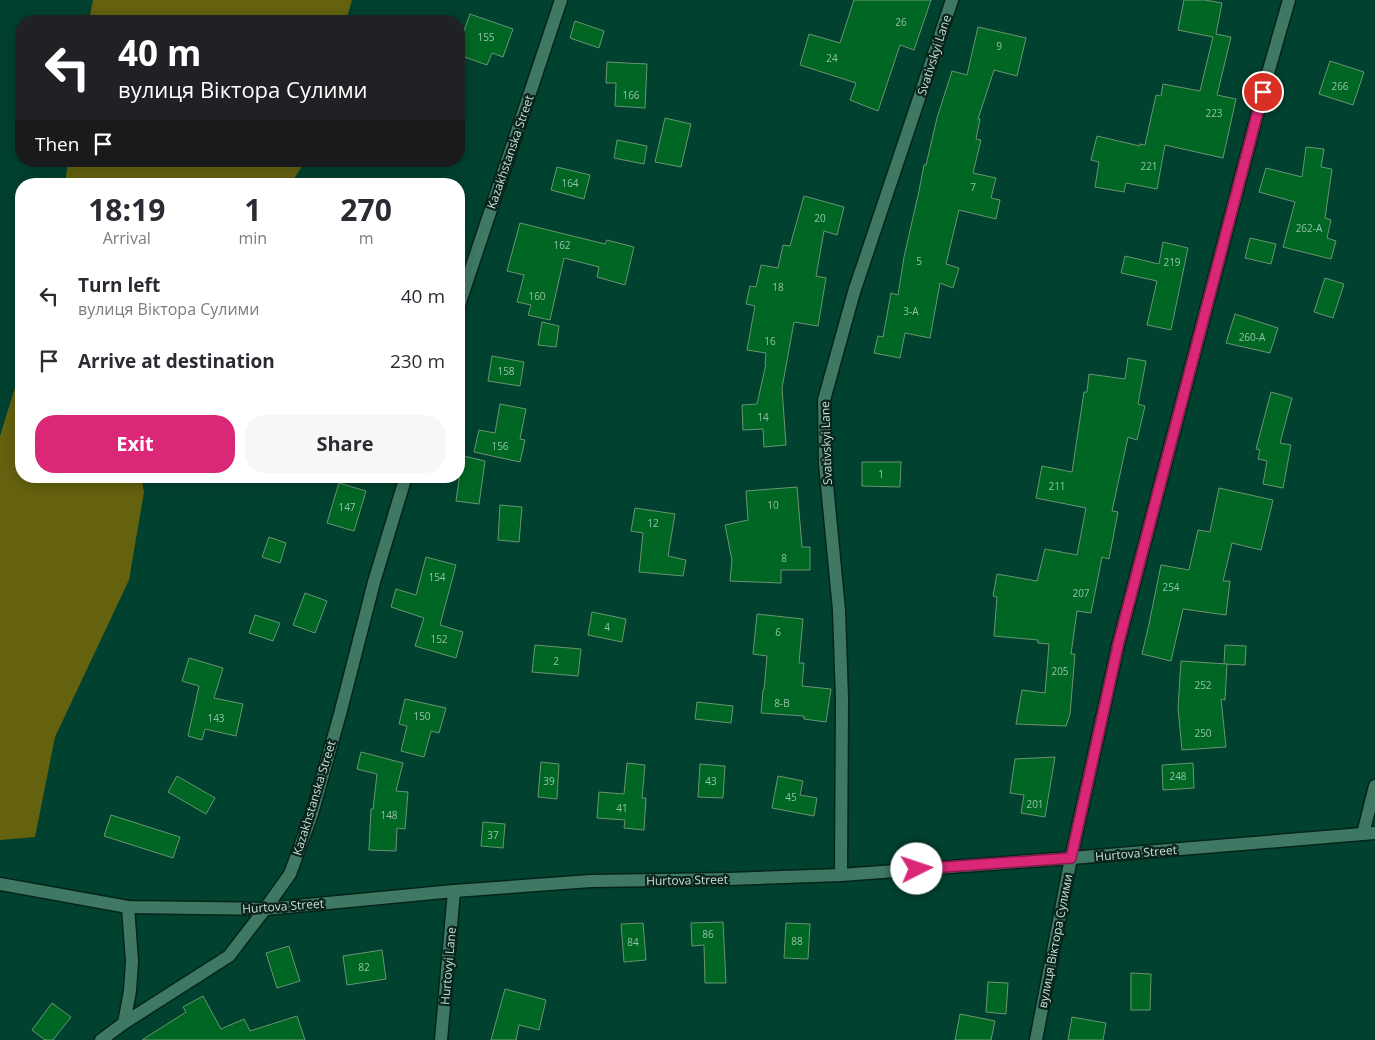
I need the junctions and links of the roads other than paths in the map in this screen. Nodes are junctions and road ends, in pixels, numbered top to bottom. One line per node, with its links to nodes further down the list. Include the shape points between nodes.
1 (561, 0): 4 (street, Kazakhstanska Street)
2 (952, 0): 9 (street, Svativskyi Lane, via 854,292 824,400 825,464 839,620 842,699)
3 (1289, 0): 8 (street, вулиця Віктора Сулими, via 1119,641)
4 (465, 287)
5 (404, 483): 13 (street, Kazakhstanska Street, via 312,814 290,874)
6 (1375, 786): 7 (street)
7 (1369, 833): 8 (street, Hurtova Street)
8 (1071, 858): 9 (street, Hurtova Street); 17 (street, вулиця Віктора Сулими)
9 (841, 875): 11 (street, Hurtova Street, via 592,880)
10 (0, 884): 12 (street, Hurtova Street)
11 (454, 891): 13 (street, Hurtova Street); 16 (street, Hurtovyi Lane)
12 (128, 907): 13 (street, Hurtova Street); 14 (street, via 132,961)
13 (265, 909): 14 (street, Kazakhstanska Street, via 229,956)
14 (124, 1023): 15 (street, Kazakhstanska Street)
15 (101, 1040)
16 (441, 1040)
17 (1036, 1040)

